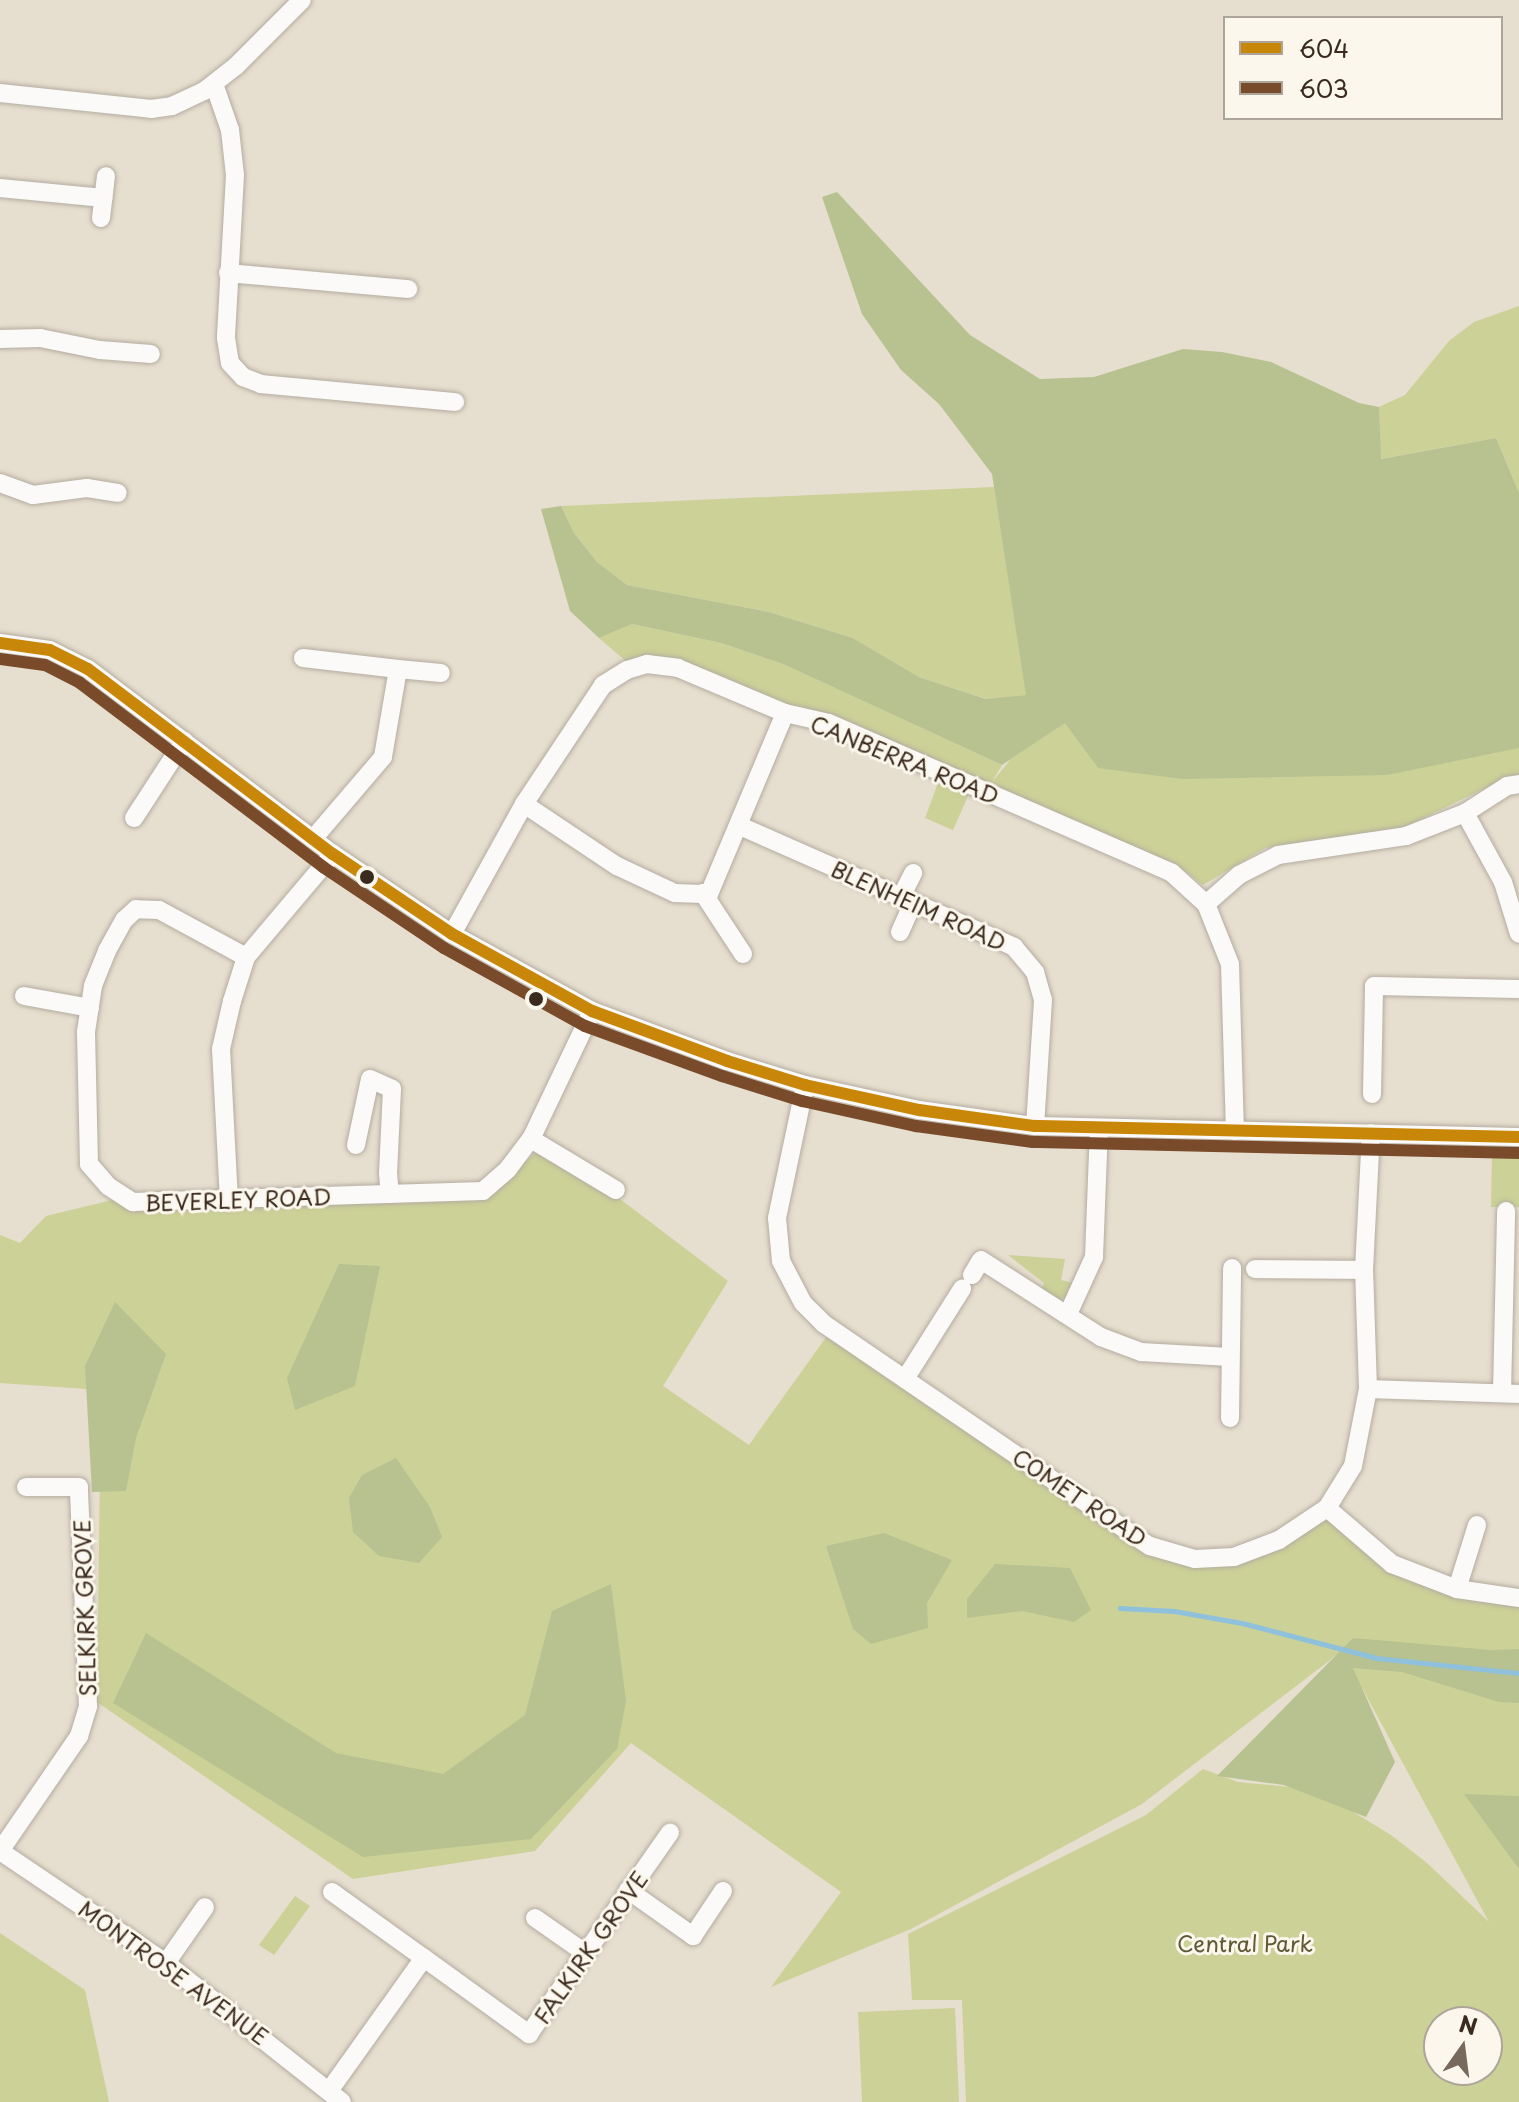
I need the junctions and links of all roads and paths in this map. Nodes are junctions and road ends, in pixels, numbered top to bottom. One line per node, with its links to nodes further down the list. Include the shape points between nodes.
1 (302, 0): 2 (street)
2 (214, 84): 3 (street, via 181,104 151,109); 8 (street, via 230,130 235,175)
3 (0, 93)
4 (106, 176): 6 (street)
5 (0, 188): 6 (street)
6 (104, 198): 7 (street)
7 (101, 218)
8 (228, 273): 9 (street); 12 (street, via 227,353 243,377 261,384)
9 (408, 289)
10 (0, 339): 11 (street, via 40,338)
11 (151, 354)
12 (455, 402)
13 (0, 483): 14 (street, via 33,495 87,488)
14 (118, 493)
15 (0, 643): 20 (street, via 37,647 88,669)
16 (303, 658): 17 (street)
17 (398, 669): 18 (street); 26 (street, via 383,757)
18 (441, 673)
19 (785, 713): 22 (street, CANBERRA ROAD, via 678,668 647,664 627,670 603,685); 25 (street); 31 (street, CANBERRA ROAD, via 829,723)
20 (184, 741): 24 (street); 26 (street)
21 (1519, 784): 23 (street)
22 (524, 804): 29 (street, via 617,866 675,893); 33 (street, CANBERRA ROAD)
23 (1465, 813): 31 (street, via 1406,836 1278,855 1239,875); 34 (street, via 1503,882)
24 (134, 818)
25 (740, 826): 29 (street, via 709,894); 30 (street, BLENHEIM ROAD)
26 (313, 839): 27 (street)
27 (333, 854): 33 (street); 36 (street)
28 (913, 873): 30 (street)
29 (703, 893): 35 (street)
30 (907, 900): 32 (street); 43 (street, BLENHEIM ROAD, via 1014,947 1035,972 1043,1000)
31 (1206, 904): 45 (street, CANBERRA ROAD, via 1230,964)
32 (900, 932)
33 (452, 934): 40 (street)
34 (1519, 934)
35 (743, 954)
36 (246, 957): 39 (street, BEVERLEY ROAD, via 159,910 136,909 107,951); 52 (street, via 221,1049)
37 (1519, 989): 42 (street, via 1374,986)
38 (24, 996): 39 (street)
39 (90, 1008): 52 (street, BEVERLEY ROAD, via 89,1164 108,1186 133,1202)
40 (592, 1011): 41 (street, via 674,1044); 48 (street, BEVERLEY ROAD)
41 (805, 1085): 43 (street, via 919,1110); 59 (street, COMET ROAD, via 777,1218 781,1261 803,1303 824,1324)
42 (1372, 1094)
43 (1035, 1126): 44 (street)
44 (1099, 1129): 45 (street); 57 (street, via 1094,1257)
45 (1235, 1131): 46 (street)
46 (1371, 1133): 47 (street); 56 (street, COMET ROAD)
47 (1519, 1137)
48 (531, 1139): 50 (street); 51 (street, BEVERLEY ROAD, via 483,1191)
49 (356, 1145): 51 (street, via 370,1079 392,1089)
50 (616, 1190)
51 (390, 1194): 52 (street, BEVERLEY ROAD)
52 (229, 1201)
53 (1506, 1211): 61 (street)
54 (1232, 1268): 58 (street)
55 (1255, 1269): 56 (street)
56 (1364, 1270): 60 (street, COMET ROAD)
57 (1068, 1314): 58 (street, via 1101,1337 1141,1352); 59 (street, via 981,1260)
58 (1230, 1357): 62 (street)
59 (905, 1379): 64 (street, COMET ROAD, via 1150,1546 1195,1559 1234,1557 1279,1540)
60 (1368, 1389): 61 (street); 64 (street, COMET ROAD, via 1353,1466)
61 (1511, 1394)
62 (1230, 1418)
63 (26, 1487): 69 (street, SELKIRK GROVE, via 79,1487 88,1706 79,1736)
64 (1327, 1508): 66 (street, via 1392,1564)
65 (1477, 1525): 66 (street)
66 (1457, 1589): 67 (street)
67 (1519, 1598)
68 (670, 1833): 70 (street, FALKIRK GROVE)
69 (0, 1851): 77 (street, MONTROSE AVENUE)
70 (628, 1890): 71 (street, via 693,1936); 75 (street, FALKIRK GROVE)
71 (723, 1891)
72 (332, 1892): 76 (street, FALKIRK GROVE)
73 (205, 1907): 77 (street)
74 (535, 1918): 75 (street)
75 (585, 1953): 76 (street, FALKIRK GROVE, via 529,2034)
76 (424, 1958): 78 (street)
77 (166, 1963): 78 (street, MONTROSE AVENUE)
78 (336, 2096)

